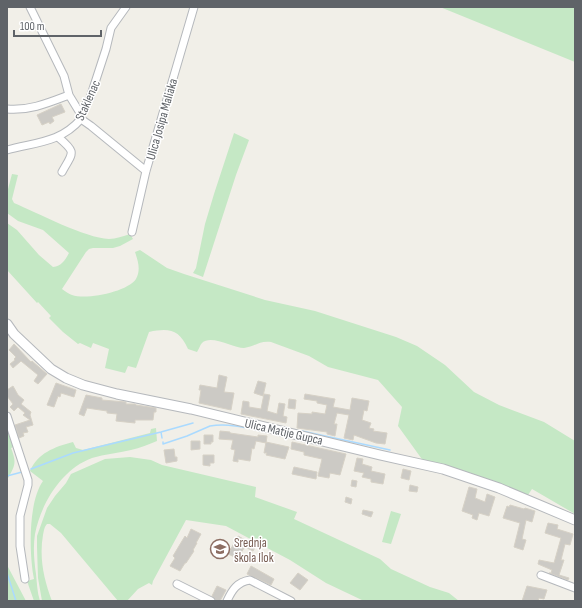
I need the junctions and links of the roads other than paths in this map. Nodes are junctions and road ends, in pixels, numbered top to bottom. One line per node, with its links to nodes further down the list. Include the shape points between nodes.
1 (30, 7): 4 (street, via 64,76)
2 (126, 7): 6 (street, Staklenac, via 111,28 90,98)
3 (194, 7): 9 (street, Ulica Josipa Maliaka)
4 (69, 95): 5 (street, via 32,108); 6 (street)
5 (7, 109)
6 (80, 116): 7 (street, Staklenac, via 75,125); 9 (street)
7 (58, 138): 8 (street, Staklenac); 10 (street, via 72,149)
8 (7, 150)
9 (146, 171): 11 (street, Ulica Josipa Maliaka)
10 (62, 172)
11 (132, 232)
12 (7, 324): 14 (street, Ulica Matije Gupca, via 51,369 83,385 191,408 443,469 499,488)
13 (7, 416): 16 (street, via 28,480 20,516 20,546)
14 (575, 520)
15 (541, 575): 18 (street)
16 (25, 579)
17 (177, 584): 19 (street)
18 (575, 588)
19 (211, 601)
20 (227, 601): 21 (street, via 235,587 242,581 250,580)
21 (291, 601)

